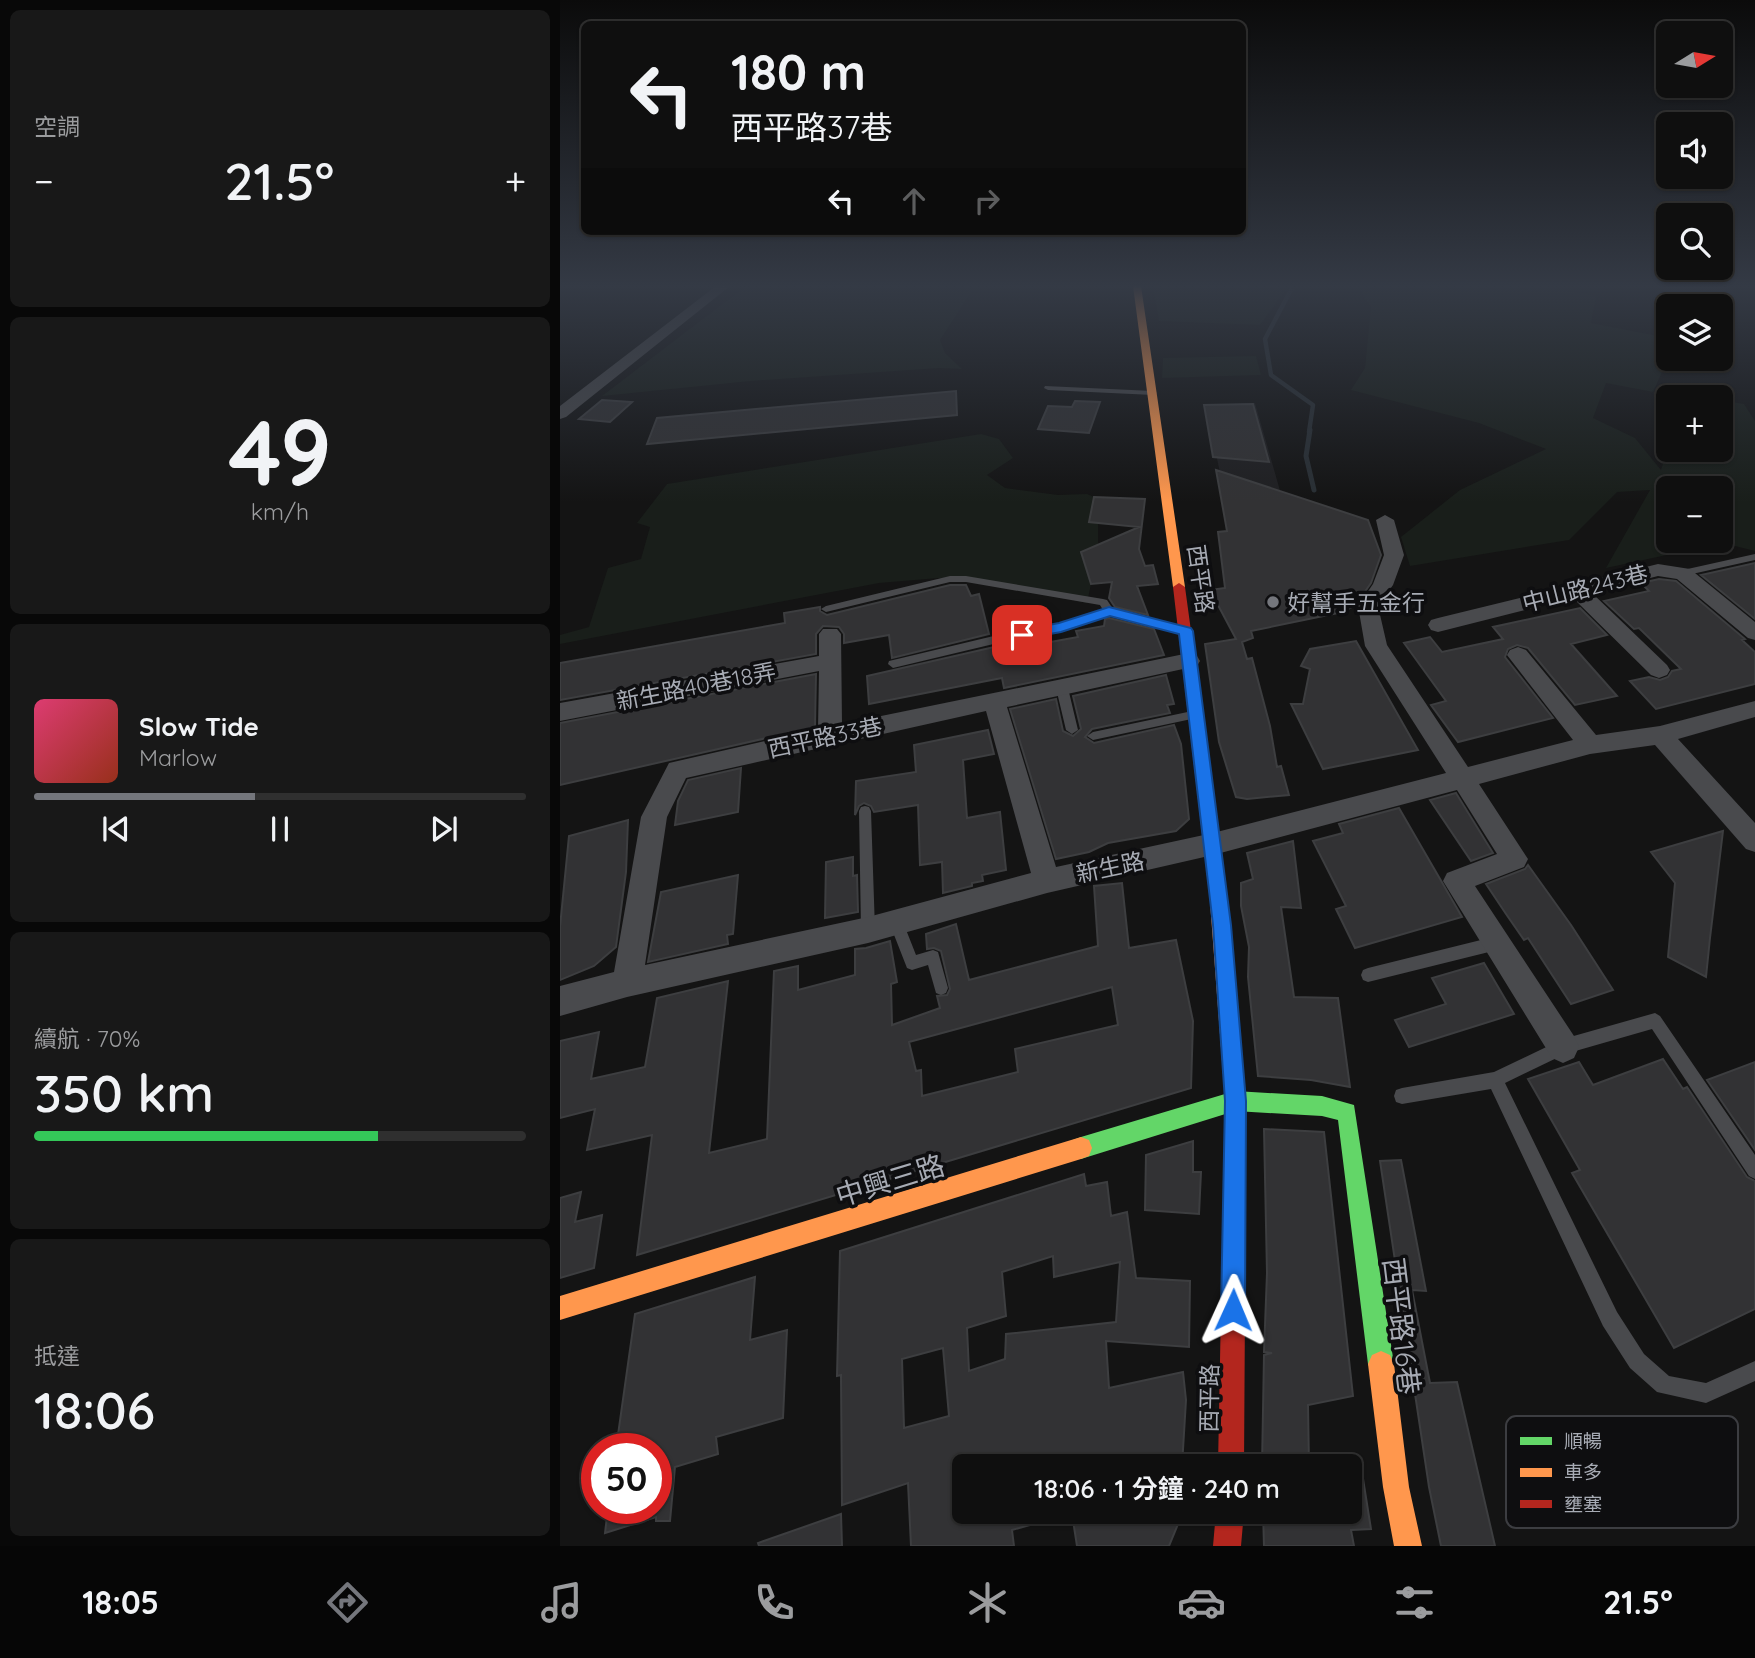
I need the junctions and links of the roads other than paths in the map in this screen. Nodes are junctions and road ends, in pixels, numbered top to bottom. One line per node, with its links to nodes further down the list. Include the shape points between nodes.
1 (632, 358): 5 (street)
2 (1148, 358): 4 (main road, 西平路)
3 (1048, 388): 4 (lane)
4 (1153, 393): 13 (main road, 西平路)
5 (560, 414)
6 (1385, 520): 31 (street, via 1394,555 1383,585 1368,606 1377,646)
7 (1755, 557): 8 (lane)
8 (1683, 573): 9 (street, 中山路243巷, via 1658,570); 14 (street)
9 (1577, 590): 12 (street, 中山路243巷); 20 (street)
10 (826, 609): 11 (lane, via 950,579 967,579 1103,602)
11 (1109, 611): 13 (lane); 19 (lane, via 1061,628)
12 (1438, 625)
13 (1186, 631): 18 (main road, 西平路)
14 (1755, 633)
15 (830, 634): 17 (street)
16 (1518, 655): 30 (street)
17 (831, 661): 24 (street, 新生路40巷18弄); 27 (street)
18 (1189, 661): 21 (street, 西平路33巷); 25 (main road, 西平路)
19 (893, 664)
20 (1659, 670)
21 (1062, 688): 22 (street, 西平路33巷); 26 (lane)
22 (994, 701): 27 (street, 西平路33巷); 35 (street)
23 (1755, 709): 28 (street)
24 (560, 712)
25 (1197, 714): 29 (lane); 34 (main road, 西平路)
26 (1072, 730)
27 (830, 735): 40 (street, 西平路33巷, via 678,770 654,817)
28 (1660, 735): 30 (street, 新生路); 33 (street)
29 (1093, 736)
30 (1590, 745): 31 (street, 新生路)
31 (1463, 778): 34 (street, 新生路); 38 (street, via 1515,859 1457,881)
32 (865, 811): 37 (lane)
33 (1755, 841)
34 (1213, 844): 35 (street, 新生路); 46 (main road, 西平路)
35 (1047, 881): 36 (street, 新生路)
36 (897, 922): 37 (street, 新生路); 41 (lane, via 912,963 933,957)
37 (868, 930): 40 (street, 新生路)
38 (1498, 943): 39 (lane); 43 (street)
39 (1368, 975)
40 (626, 983): 42 (street, 新生路)
41 (942, 988)
42 (560, 1001)
43 (1563, 1047): 44 (lane); 47 (lane, via 1655,1021)
44 (1495, 1080): 45 (lane); 49 (lane, via 1610,1319 1637,1361 1664,1385 1706,1393)
45 (1402, 1096)
46 (1236, 1101): 48 (main road, 中興三路); 50 (main road, 西平路); 53 (main road, 西平路16巷, via 1322,1106 1347,1112 1396,1487)
47 (1755, 1170)
48 (560, 1308)
49 (1755, 1371)
50 (1231, 1454)
51 (1229, 1524): 52 (main road)
52 (1227, 1546)
53 (1408, 1546)

